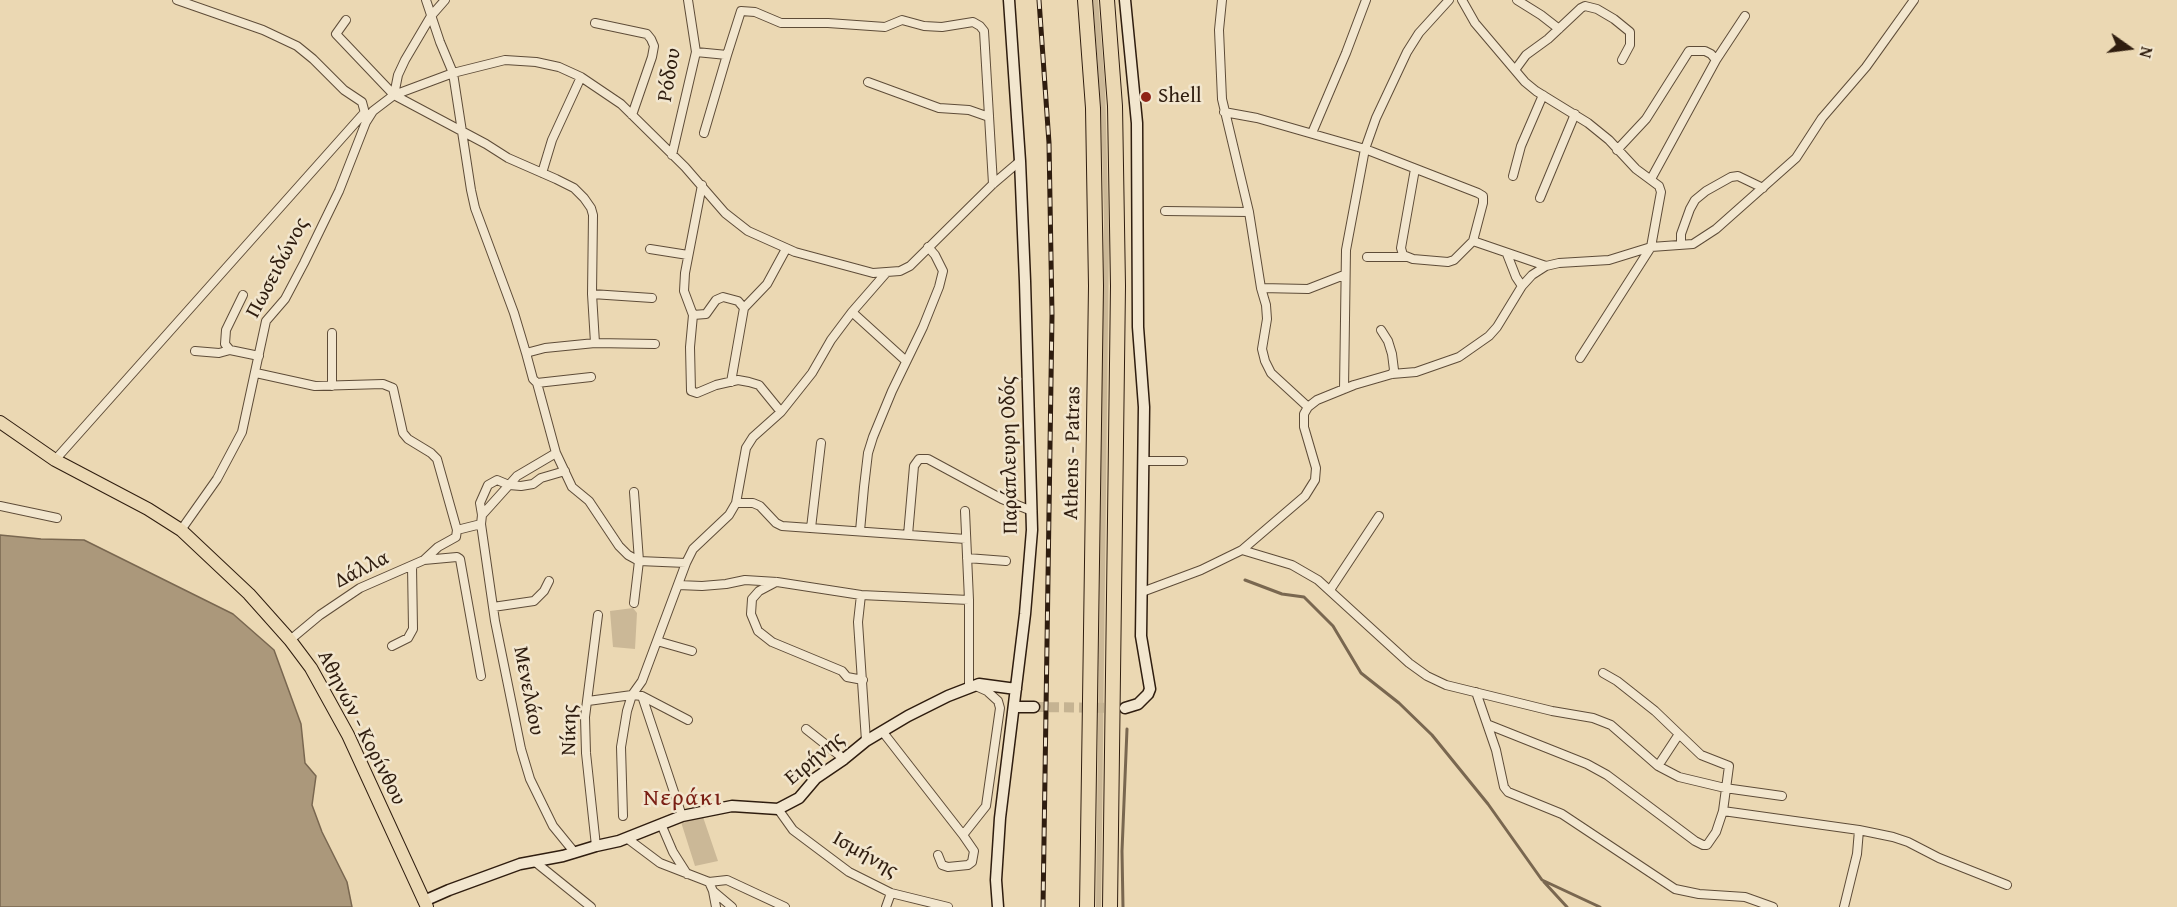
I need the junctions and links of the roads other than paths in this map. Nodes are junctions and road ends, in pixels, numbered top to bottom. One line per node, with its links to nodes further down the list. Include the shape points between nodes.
1 (177, 0): 30 (street, via 297,46 362,102)
2 (426, 0): 15 (street)
3 (445, 0): 15 (street)
4 (688, 0): 20 (street, Ρόδου)
5 (1009, 0): 42 (street, Παράπλευρη Οδός)
6 (1085, 0): 183 (highway, Athens - Patras, via 1093,108 1096,286)
7 (1107, 0): 184 (highway, Athens - Patras, via 1115,114 1118,286)
8 (1125, 0): 97 (street, via 1137,123 1138,327)
9 (1222, 0): 31 (street, via 1218,30)
10 (1366, 0): 37 (street)
11 (1449, 0): 39 (street, via 1407,52)
12 (1462, 0): 24 (street, via 1475,23)
13 (1517, 0): 19 (street)
14 (1914, 0): 49 (street, via 1866,67 1822,118 1796,158)
15 (431, 16): 25 (street); 28 (street, via 398,75)
16 (1744, 16): 23 (street)
17 (346, 20): 28 (street, via 336,34)
18 (595, 23): 32 (street, via 647,34 654,46)
19 (1559, 29): 22 (street, via 1581,8 1597,9 1630,32 1630,45); 24 (street, via 1526,55)
20 (696, 52): 21 (street); 41 (street, Ρόδου)
21 (727, 55): 34 (street, via 741,11 745,10 781,23 885,27 902,20 942,27 973,22 984,31); 38 (street)
22 (1622, 60)
23 (1716, 60): 40 (street, via 1705,51 1689,51 1652,110); 46 (street)
24 (1515, 70): 29 (street)
25 (453, 73): 26 (street, via 514,59 547,63); 28 (street); 36 (street)
26 (581, 76): 32 (street); 44 (street, via 552,140)
27 (868, 82): 34 (street, via 939,108 969,110)
28 (394, 94): 35 (street, Πωσειδώνος); 36 (street)
29 (1543, 95): 33 (street); 45 (street)
30 (365, 112): 35 (street); 96 (street)
31 (1224, 112): 37 (street); 52 (street)
32 (632, 114): 41 (street)
33 (1575, 114): 40 (street); 50 (street)
34 (989, 117): 47 (street)
35 (366, 122): 81 (street, Πωσειδώνος, via 339,191 304,262 285,298 266,321)
36 (463, 132): 44 (street); 80 (street, via 476,208)
37 (1312, 133): 39 (street)
38 (705, 134)
39 (1365, 149): 43 (street); 65 (street)
40 (1617, 150): 46 (street)
41 (672, 155): 48 (street)
42 (1020, 161): 47 (street); 105 (street, Παράπλευρη Οδός)
43 (1415, 169): 53 (street, via 1483,196); 62 (street, via 1401,248)
44 (542, 173): 68 (street, via 574,188 591,208)
45 (1513, 176)
46 (1651, 179): 56 (street, via 1660,192)
47 (993, 183): 55 (street)
48 (702, 185): 58 (street, via 736,222); 60 (street)
49 (1763, 188): 54 (street, via 1705,238); 54 (street, via 1738,176 1706,191 1690,209)
50 (1540, 198)
51 (1165, 211): 52 (street)
52 (1249, 212): 67 (street)
53 (1473, 241): 59 (street); 62 (street, via 1448,262)
54 (1681, 245): 56 (street)
55 (928, 247): 64 (street, via 910,266); 83 (street, via 939,262 942,278)
56 (1651, 247): 63 (street, via 1608,260); 82 (street)
57 (650, 249): 60 (street)
58 (786, 249): 64 (street, via 862,271); 71 (street, via 771,278)
59 (1508, 254): 63 (street); 66 (street)
60 (688, 255): 73 (street, via 684,291)
61 (1367, 257): 62 (street)
62 (1406, 257)
63 (1546, 266): 66 (street)
64 (886, 273): 72 (street)
65 (1344, 275): 67 (street, via 1308,289); 90 (street)
66 (1522, 286): 85 (street, via 1497,327 1473,348 1429,368)
67 (1261, 288): 91 (street, via 1267,310 1265,361 1271,373)
68 (592, 294): 70 (street); 76 (street)
69 (243, 295): 78 (street, via 226,330 225,344)
70 (652, 297)
71 (744, 308): 73 (street, via 723,297 706,314); 87 (street)
72 (852, 312): 83 (street); 92 (street)
73 (693, 315): 87 (street, via 691,391 696,393)
74 (1381, 330): 85 (street, via 1392,354)
75 (332, 333): 89 (street)
76 (595, 343): 77 (street); 80 (street)
77 (655, 344)
78 (230, 350): 79 (street); 81 (street)
79 (195, 351)
80 (526, 352): 88 (street)
81 (259, 356): 84 (street, Πωσειδώνος)
82 (1580, 358)
83 (906, 361): 112 (street, via 868,453)
84 (256, 373): 89 (street, via 315,387); 110 (street, Πωσειδώνος, via 237,445)
85 (1392, 374): 90 (street)
86 (591, 377): 88 (street)
87 (730, 382): 92 (street, via 759,385)
88 (537, 384): 95 (street)
89 (332, 386): 111 (street, via 383,384 393,388 403,433 437,459)
90 (1344, 389): 91 (street)
91 (1308, 407): 115 (street, via 1304,427 1316,461 1315,480 1305,496)
92 (781, 412): 102 (street, via 746,448)
93 (0, 422): 96 (main road, Αθηνών - Κορίνθου)
94 (821, 443): 109 (street)
95 (556, 453): 99 (street); 100 (street)
96 (55, 460): 110 (main road, Αθηνών - Κορίνθου, via 148,508)
97 (1144, 461): 98 (street); 126 (street)
98 (1183, 461)
99 (565, 471): 100 (street, via 533,484); 118 (street, via 572,487 590,501 613,538)
100 (508, 485): 108 (street); 108 (street, Μενελάου, via 497,480 488,485 480,503)
101 (634, 492): 118 (street)
102 (736, 503): 109 (street, via 760,506 782,526); 120 (street, via 693,549)
103 (0, 506): 107 (street)
104 (965, 511): 114 (street)
105 (1032, 511): 113 (street, via 928,459 919,459); 140 (street, Παράπλευρη Οδός, via 1031,563)
106 (1379, 516): 125 (street)
107 (57, 518)
108 (481, 520): 111 (street); 130 (street, Μενελάου)
109 (811, 528): 112 (street)
110 (181, 530): 132 (main road, Αθηνών - Κορίνθου, via 249,594)
111 (457, 530): 117 (street, via 456,537)
112 (860, 531): 113 (street)
113 (908, 534): 114 (street)
114 (966, 539): 116 (street)
115 (1242, 550): 125 (street, via 1292,565); 126 (street)
116 (967, 558): 119 (street); 128 (street)
117 (424, 560): 121 (street, Δάλλα); 137 (street, Δάλλα, via 460,559)
118 (639, 561): 120 (street); 129 (street)
119 (1006, 561)
120 (686, 563): 124 (street)
121 (412, 566): 132 (street, Δάλλα, via 360,588); 134 (street, via 413,629 408,638)
122 (549, 581): 130 (street, via 534,601)
123 (777, 582): 124 (street); 127 (street); 138 (street, via 752,599 751,614 758,631 771,642)
124 (678, 585): 133 (street)
125 (1330, 590): 141 (street, via 1418,670 1446,685)
126 (1142, 592): 147 (street, via 1141,636 1150,689 1138,704)
127 (861, 595): 128 (street); 138 (street, via 858,622)
128 (969, 600): 139 (street)
129 (634, 603)
130 (493, 607): 167 (street, Μενελάου, via 516,731 530,779 553,826)
131 (598, 615): 144 (street, Νίκης)
132 (290, 640): 175 (main road, Αθηνών - Κορίνθου, via 311,668 348,735)
133 (657, 641): 135 (street); 142 (street, via 642,681)
134 (392, 646)
135 (692, 651)
136 (1603, 673): 152 (street, via 1655,711)
137 (481, 676)
138 (863, 680): 153 (street)
139 (971, 686): 140 (street); 151 (street, Ειρήνης); 164 (street, via 987,691 998,700 1000,708 986,806)
140 (1016, 689): 145 (street, Παράπλευρη Οδός)
141 (1476, 692): 149 (street); 155 (street, via 1607,722)
142 (632, 695): 143 (street); 144 (street); 160 (street, via 621,747)
143 (642, 696): 148 (street); 161 (street)
144 (588, 701): 166 (street, Νίκης, via 586,753)
145 (1014, 706): 146 (street); 182 (street, Παράπλευρη Οδός, via 1000,818)
146 (1034, 707)
147 (1125, 708)
148 (688, 720)
149 (1489, 725): 159 (street, via 1607,775 1703,845 1710,843); 185 (street, via 1508,792 1562,814 1675,889 1745,897)
150 (806, 729): 154 (street)
151 (882, 731): 153 (street, Ειρήνης); 164 (street)
152 (1678, 734): 155 (street); 156 (street, via 1701,755 1729,766)
153 (866, 741): 154 (street, Ειρήνης)
154 (844, 759): 158 (street, Ειρήνης, via 816,778 799,798)
155 (1658, 766): 156 (street, via 1687,780)
156 (1725, 788): 157 (street); 159 (street)
157 (1782, 796)
158 (778, 809): 161 (street, Ειρήνης, via 732,806); 174 (street, Ισμήνης, via 793,830 825,855)
159 (1723, 812): 163 (street)
160 (623, 816)
161 (682, 816): 162 (street, Ειρήνης)
162 (661, 824): 165 (street, Ειρήνης); 170 (street)
163 (1858, 831): 172 (street, via 1908,842); 186 (street, via 1857,854)
164 (963, 835): 168 (street, via 974,851 972,862 948,867 942,865)
165 (628, 838): 166 (street, Ειρήνης); 170 (street, via 660,863)
166 (596, 846): 167 (street, Ειρήνης)
167 (574, 853): 169 (street, Ειρήνης)
168 (938, 855)
169 (534, 861): 175 (street, Ειρήνης, via 472,881); 176 (street)
170 (688, 875): 171 (street)
171 (709, 882): 173 (street); 179 (street, via 727,880)
172 (2007, 885)
173 (714, 891): 177 (street); 178 (street)
174 (891, 893): 180 (street); 181 (street, Ισμήνης)
175 (425, 904)
176 (591, 907)
177 (716, 907)
178 (732, 907)
179 (785, 907)
180 (886, 907)
181 (948, 907)
182 (998, 907)
183 (1087, 907)
184 (1110, 907)
185 (1773, 907)
186 (1844, 907)

